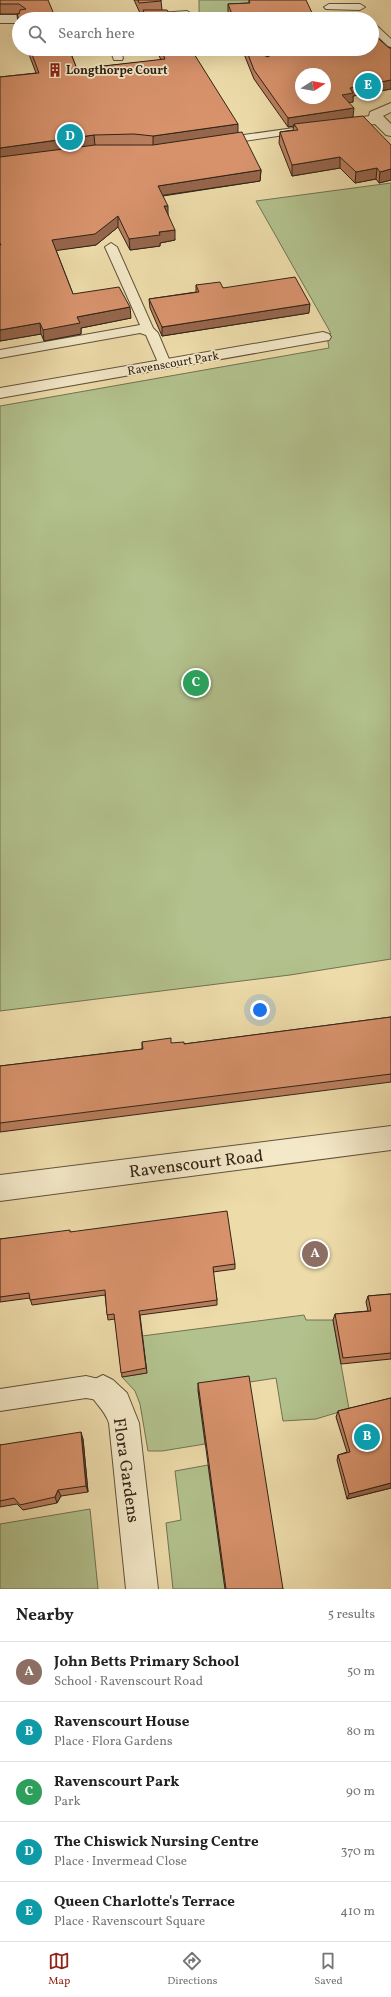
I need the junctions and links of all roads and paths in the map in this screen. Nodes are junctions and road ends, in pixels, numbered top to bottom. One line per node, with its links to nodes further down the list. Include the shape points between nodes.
1 (188, 0): 4 (street)
2 (360, 4): 3 (lane)
3 (328, 7)
4 (188, 12)
5 (0, 19): 6 (street)
6 (12, 19)
7 (379, 33): 8 (lane)
8 (391, 44)
9 (391, 107): 10 (street, via 375,115)
10 (378, 119): 11 (street); 13 (street)
11 (329, 126)
12 (314, 129): 14 (lane)
13 (391, 132)
14 (214, 142)
15 (111, 248): 16 (lane)
16 (148, 330): 18 (lane, via 140,329); 19 (lane, via 152,333)
17 (323, 338): 19 (street, Ravenscourt Park)
18 (0, 354)
19 (165, 364): 20 (street, Ravenscourt Park)
20 (0, 393)
21 (391, 1138): 22 (street, Ravenscourt Road)
22 (0, 1188)
23 (104, 1390): 24 (lane, Flora Gardens, via 86,1387); 25 (street, Flora Gardens, via 116,1403 124,1423)
24 (0, 1400)
25 (142, 1589)

